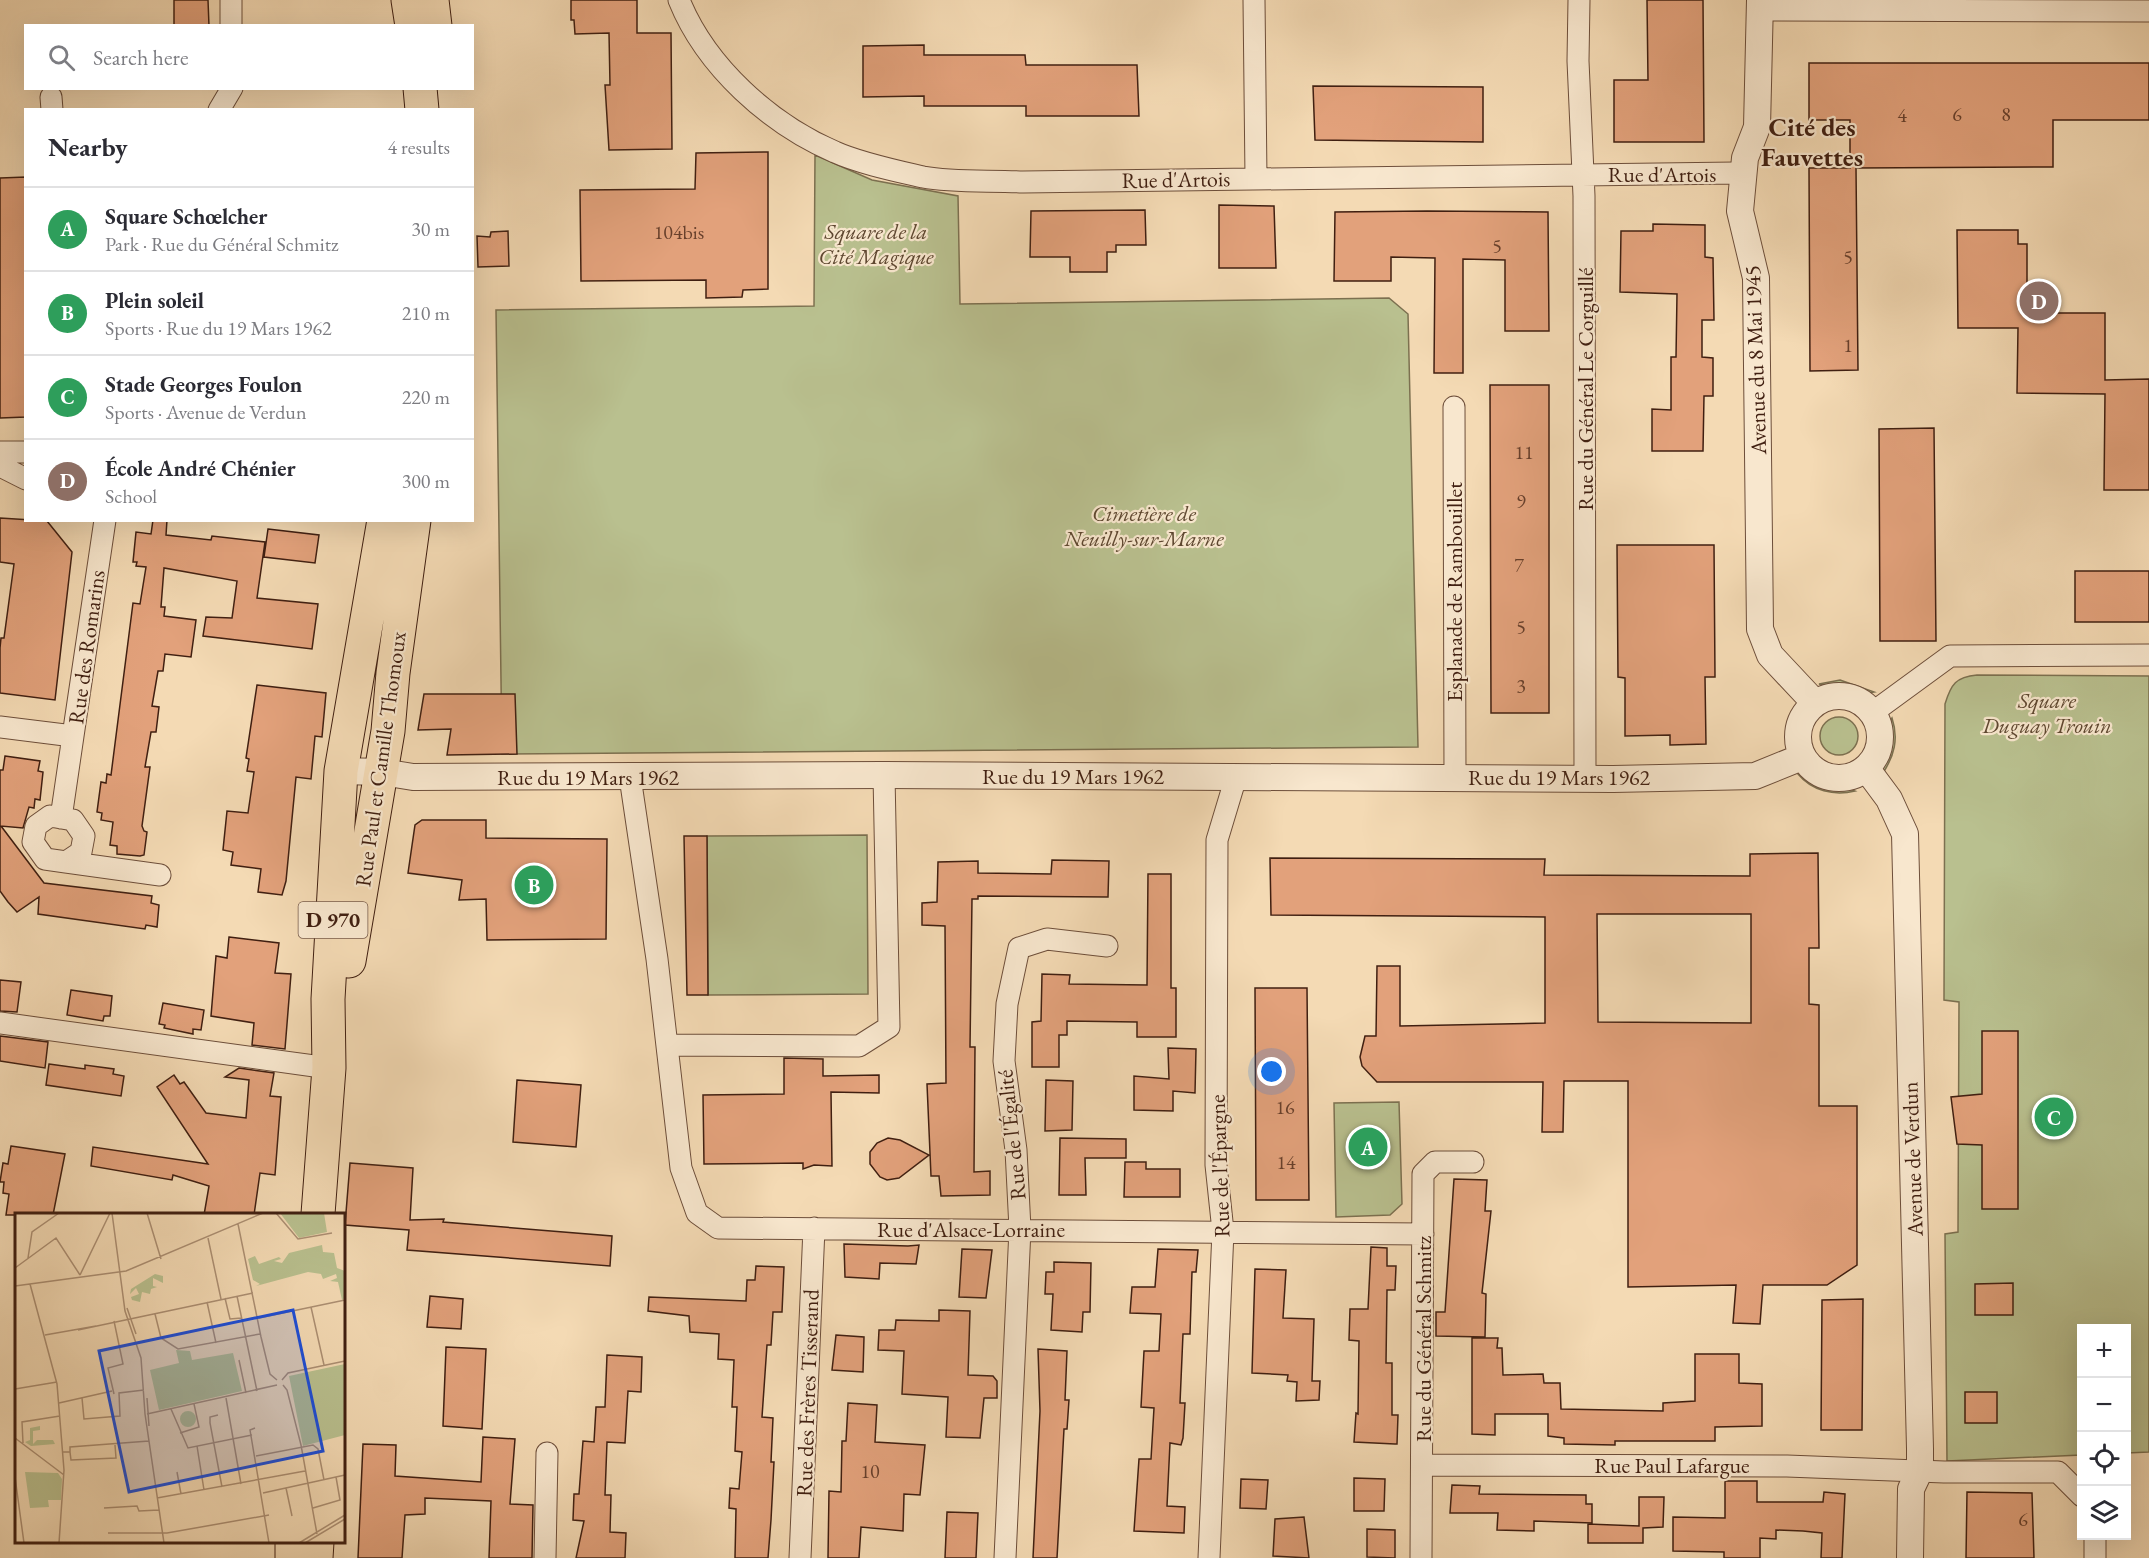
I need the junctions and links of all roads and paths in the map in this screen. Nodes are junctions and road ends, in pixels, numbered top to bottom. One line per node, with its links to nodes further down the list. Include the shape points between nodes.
1 (231, 0): 9 (street)
2 (408, 0): 10 (main road)
3 (432, 0): 11 (main road)
4 (679, 0): 20 (street, Rue d'Artois, via 710,54 750,97 789,127 836,153 925,177 1023,182)
5 (1254, 0): 20 (street)
6 (1579, 0): 18 (street, Rue du Général Le Corguillé)
7 (1760, 5): 8 (street); 19 (street, Avenue du 8 Mai 1945, via 1756,127)
8 (2149, 11)
9 (231, 24)
10 (412, 24)
11 (435, 24)
12 (231, 90): 15 (street)
13 (420, 90): 16 (main road)
14 (441, 90): 17 (main road)
15 (220, 108)
16 (422, 108)
17 (443, 108)
18 (1583, 174): 19 (street, Rue d'Artois); 20 (street, Rue d'Artois); 42 (street, Rue du Général Le Corguillé)
19 (1743, 176): 30 (street, Avenue du 8 Mai 1945, via 1740,211 1756,278 1760,629 1770,655)
20 (1256, 178)
21 (1454, 407): 41 (street, Esplanade de Rambouillet)
22 (0, 452): 23 (street)
23 (24, 452)
24 (0, 466): 25 (street)
25 (24, 478)
26 (105, 522): 33 (street, Rue des Romarins)
27 (384, 522): 36 (main road, Rue Paul et Camille Thomoux / D 970)
28 (414, 522): 37 (main road, Rue Paul et Camille Thomoux / D 970)
29 (2149, 655): 31 (street, via 1950,656)
30 (1815, 703): 31 (street, via 1827,698 1852,698); 34 (street, via 1806,711 1797,733)
31 (1872, 713): 35 (street, via 1880,736 1874,759)
32 (0, 727): 33 (street, Rue des Romarins)
33 (74, 736): 43 (street)
34 (1802, 757): 35 (street, via 1831,778 1844,778); 42 (street, Rue du 19 Mars 1962, via 1755,776)
35 (1866, 768): 58 (street, Avenue de Verdun, via 1889,799 1905,834)
36 (341, 771): 37 (street, Rue du 19 Mars 1962); 49 (main road, Rue Paul et Camille Thomoux / D 970, via 328,999)
37 (382, 772): 39 (street, Rue du 19 Mars 1962, via 413,777); 49 (main road, Rue Paul et Camille Thomoux / D 970)
38 (884, 775): 39 (street, Rue du 19 Mars 1962); 40 (street, Rue du 19 Mars 1962); 48 (street, via 889,1027 859,1046)
39 (630, 777): 48 (street, Rue d'Alsace-Lorraine)
40 (1236, 777): 41 (street, Rue du 19 Mars 1962); 54 (street, Rue de l'Épargne, via 1217,840 1216,1165)
41 (1455, 777): 42 (street, Rue du 19 Mars 1962)
42 (1585, 779)
43 (61, 818): 44 (street, via 73,820 84,836 81,852); 44 (street, via 50,816 36,826 33,842 45,859)
44 (66, 862): 45 (street)
45 (160, 875)
46 (1107, 946): 53 (street, Rue de l'Égalité, via 1047,939 1019,948 1007,1004 1004,1060 1016,1150)
47 (0, 1023): 49 (street)
48 (668, 1045): 52 (street, Rue d'Alsace-Lorraine, via 681,1168 697,1213 718,1228)
49 (329, 1068): 51 (main road, Rue Paul et Camille Thomoux / D 970)
50 (1473, 1162): 55 (street, Rue du Général Schmitz, via 1435,1162 1423,1174)
51 (318, 1213)
52 (814, 1228): 53 (street, Rue d'Alsace-Lorraine); 64 (street, Rue des Frères Tisserand)
53 (1020, 1229): 54 (street, Rue d'Alsace-Lorraine); 65 (street, Rue de l'Égalité)
54 (1223, 1231): 55 (street, Rue d'Alsace-Lorraine); 66 (street, Rue de l'Épargne)
55 (1423, 1234): 57 (street, Rue du Général Schmitz)
56 (547, 1453): 63 (street)
57 (1424, 1465): 58 (street, Rue Paul Lafargue); 67 (street, Rue du Général Schmitz)
58 (1920, 1470): 59 (street, Rue Paul Lafargue, via 2058,1472); 68 (street, Avenue de Verdun, via 1911,1490)
59 (2077, 1491)
60 (2095, 1540): 69 (street)
61 (317, 1543): 62 (main road)
62 (316, 1558)
63 (545, 1558)
64 (800, 1558)
65 (1005, 1558)
66 (1209, 1558)
67 (1421, 1558)
68 (1910, 1558)
69 (2095, 1558)

